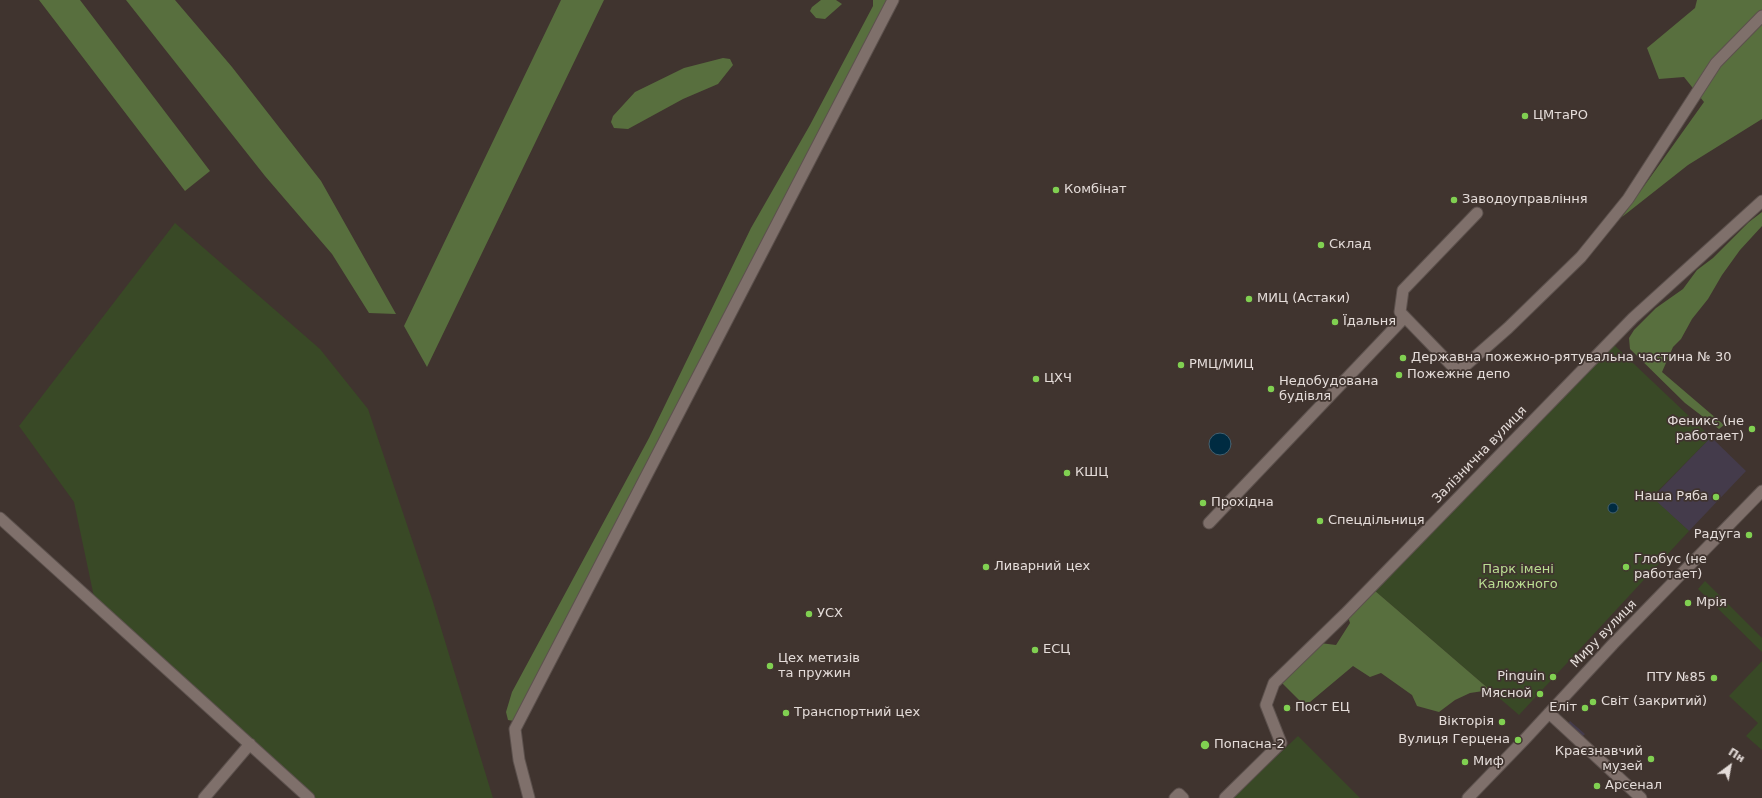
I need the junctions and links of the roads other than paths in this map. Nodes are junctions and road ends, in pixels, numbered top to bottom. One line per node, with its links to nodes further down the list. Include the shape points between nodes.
1 (893, 0): 13 (street, via 515,729 519,760)
2 (1762, 16): 5 (street, via 1716,63 1628,199 1581,256 1508,328 1458,372)
3 (1762, 201): 14 (street, Залізнична вулиця, via 1633,318 1345,614 1274,683 1266,705 1282,743)
4 (1477, 213): 5 (street, via 1403,290 1400,312)
5 (1404, 318): 8 (street)
6 (1762, 491): 9 (street, Миру вулиця)
7 (0, 518): 10 (street)
8 (1209, 523)
9 (1550, 713): 15 (street, Миру вулиця); 16 (street)
10 (250, 744): 11 (street); 12 (street)
11 (204, 798)
12 (309, 798)
13 (529, 798)
14 (1225, 798)
15 (1468, 798)
16 (1641, 798)

